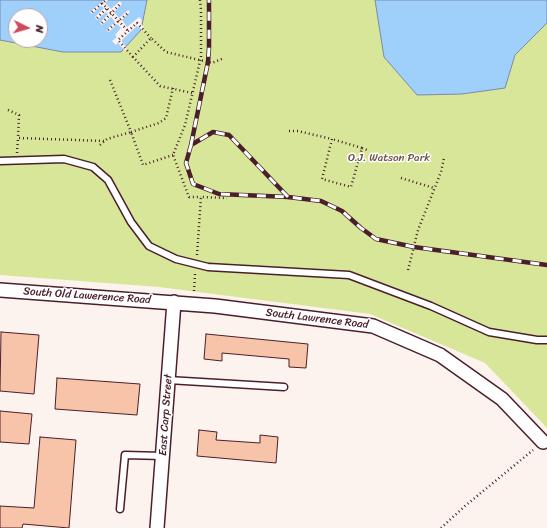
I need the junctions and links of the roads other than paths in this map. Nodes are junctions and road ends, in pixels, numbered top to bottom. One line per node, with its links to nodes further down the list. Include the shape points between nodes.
1 (0, 161): 4 (lane, via 64,159 93,167 108,180 130,222 149,246 176,260 208,267 349,276 431,306 489,332)
2 (0, 290): 3 (street, South Old Lawerence Road)
3 (174, 302): 5 (street, East Carp Street); 7 (street, South Lawrence Road, via 373,326 440,355 502,400)
4 (547, 340)
5 (168, 380): 6 (lane); 8 (street, East Carp Street)
6 (284, 387)
7 (542, 442)
8 (163, 456): 9 (lane, via 125,455); 10 (street, East Carp Street)
9 (120, 509)
10 (157, 528)

